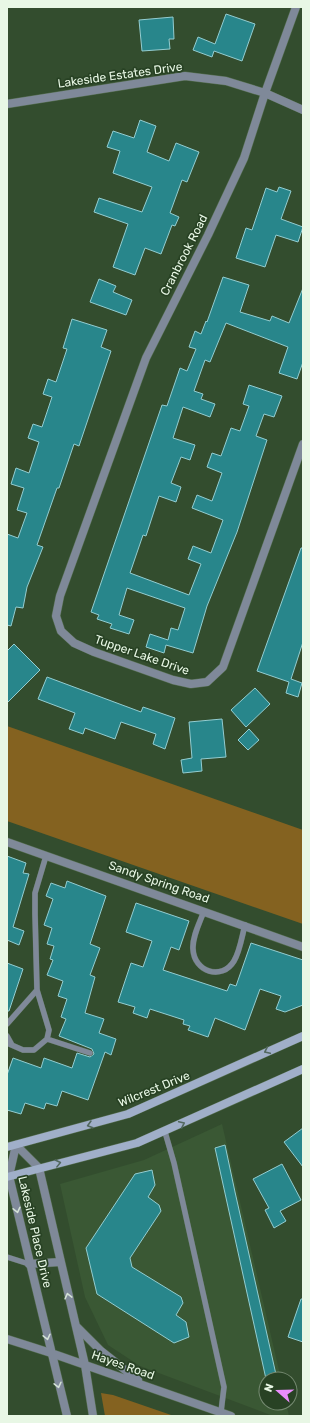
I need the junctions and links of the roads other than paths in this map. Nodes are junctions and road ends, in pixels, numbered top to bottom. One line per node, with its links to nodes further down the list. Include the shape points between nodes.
1 (296, 7): 2 (street, Cranbrook Road)
2 (265, 93): 3 (street, Lakeside Estates Drive, via 226,81 185,76); 4 (street, Lakeside Estates Drive); 6 (street, Cranbrook Road, via 244,158 146,358)
3 (7, 104)
4 (303, 110)
5 (303, 444): 6 (street, Tupper Lake Drive, via 223,667 207,682 191,684 173,680 94,652 74,642 61,631 56,616 60,596)
6 (90, 513)
7 (7, 842): 8 (street, Sandy Spring Road)
8 (46, 856): 9 (street, Sandy Spring Road); 12 (lane, via 35,894)
9 (204, 910): 10 (street, Sandy Spring Road); 10 (lane, via 193,950 196,962 205,970 214,973 225,970 234,961)
10 (245, 925): 11 (street, Sandy Spring Road)
11 (303, 947)
12 (37, 990): 13 (lane); 16 (lane, via 49,1030)
13 (7, 1024)
14 (7, 1036): 17 (lane)
15 (303, 1036): 21 (main road, Wilcrest Drive, one-way to 21, via 128,1114)
16 (47, 1039): 17 (lane, via 38,1048 29,1051); 18 (lane)
17 (10, 1044)
18 (90, 1053)
19 (303, 1069): 20 (main road, one-way to 19)
20 (165, 1132): 23 (main road, one-way to 20, via 137,1143); 33 (lane, via 224,1387)
21 (16, 1145): 22 (main road, Wilcrest Drive); 23 (street, Lakeside Place Drive); 24 (street, Lakeside Place Drive)
22 (7, 1147)
23 (39, 1168): 24 (main road); 26 (street, Lakeside Place Drive)
24 (8, 1177): 27 (street, Lakeside Place Drive, one-way to 27)
25 (7, 1257): 27 (lane)
26 (60, 1262): 27 (street); 28 (street, Lakeside Place Drive, one-way to 26)
27 (29, 1264): 30 (street, Lakeside Place Drive, one-way to 30)
28 (75, 1325): 31 (street, Lakeside Place Drive); 32 (street, via 101,1351)
29 (7, 1339): 30 (street, Hayes Road)
30 (50, 1353): 31 (street, Hayes Road); 34 (street, Lakeside Place Drive, one-way to 34)
31 (85, 1365): 32 (street, Hayes Road); 35 (street, Lakeside Place Drive)
32 (145, 1386): 33 (street, Hayes Road)
33 (221, 1412): 36 (street, Hayes Road)
34 (67, 1416)
35 (94, 1416)
36 (231, 1416)

